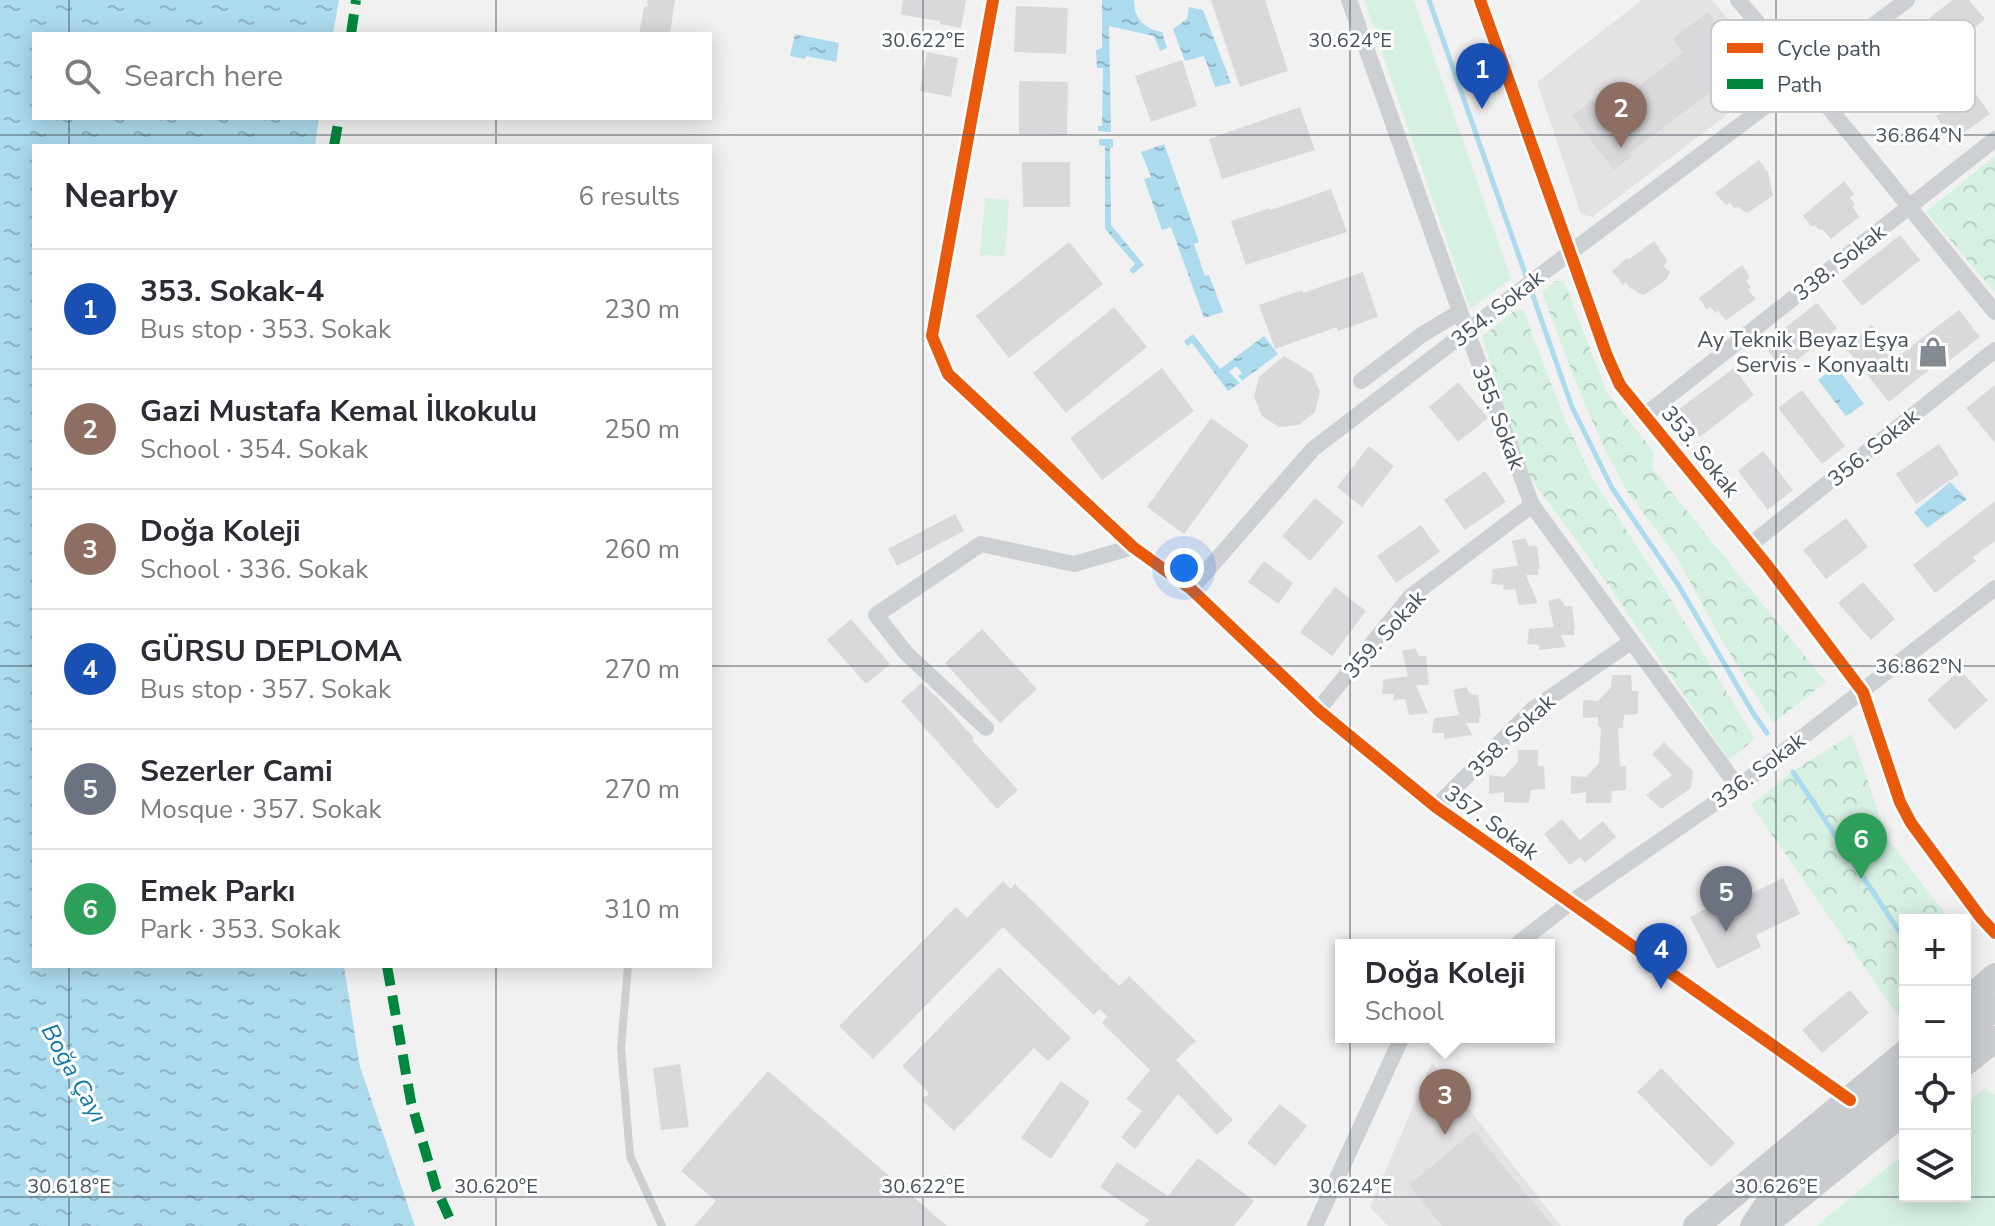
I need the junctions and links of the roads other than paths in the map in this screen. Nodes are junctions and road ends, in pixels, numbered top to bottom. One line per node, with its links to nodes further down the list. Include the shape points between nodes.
1 (993, 0): 21 (street, 357. Sokak, via 932,336 948,374)
2 (1349, 0): 13 (street, 355. Sokak)
3 (1480, 0): 12 (street, 353. Sokak)
4 (1738, 0): 6 (street)
5 (1907, 0): 7 (street, 354. Sokak)
6 (1756, 20)
7 (1880, 20)
8 (1757, 112): 12 (street, 354. Sokak)
9 (1833, 112): 11 (street)
10 (1995, 139): 11 (street, 338. Sokak)
11 (1908, 207): 14 (street); 18 (street, 338. Sokak)
12 (1570, 253): 15 (street, 354. Sokak); 18 (street, 353. Sokak, via 1620,385)
13 (1460, 312): 15 (street, 355. Sokak); 17 (street)
14 (1995, 312)
15 (1467, 331): 19 (street, 355. Sokak); 23 (street, 354. Sokak, via 1313,449)
16 (1995, 350): 20 (street, 356. Sokak)
17 (1361, 381)
18 (1645, 415): 20 (street, 353. Sokak)
19 (1532, 505): 24 (street, 355. Sokak); 26 (street, 359. Sokak, via 1410,597)
20 (1751, 544): 25 (street, 353. Sokak)
21 (1133, 547): 23 (street, 357. Sokak); 27 (street, via 1074,564 981,544 876,615 906,653)
22 (1995, 588): 25 (street, 336. Sokak)
23 (1191, 589): 26 (street, 357. Sokak)
24 (1631, 642): 28 (street, 355. Sokak); 29 (street, 358. Sokak, via 1533,709)
25 (1863, 692): 28 (street, 336. Sokak); 30 (street, 353. Sokak, via 1900,802)
26 (1318, 710): 29 (street, 357. Sokak)
27 (986, 728)
28 (1738, 787): 31 (street, 336. Sokak)
29 (1436, 807): 31 (street, 357. Sokak)
30 (1961, 889): 32 (street); 33 (street)
31 (1570, 903): 34 (street, 336. Sokak); 45 (street, 357. Sokak)
32 (1995, 923)
33 (1995, 933)
34 (1524, 939)
35 (628, 968): 47 (lane, via 621,1048 630,1156)
36 (1995, 976): 37 (main road)
37 (1971, 997)
38 (1995, 1007): 39 (main road)
39 (1971, 1027)
40 (1995, 1039): 43 (main road)
41 (1399, 1043): 48 (street)
42 (1899, 1058): 45 (main road)
43 (1971, 1058)
44 (1899, 1087): 50 (main road, via 1780,1186)
45 (1850, 1100): 49 (main road)
46 (1899, 1116): 51 (main road)
47 (662, 1226)
48 (1315, 1226)
49 (1696, 1226)
50 (1753, 1226)
51 (1763, 1226)

